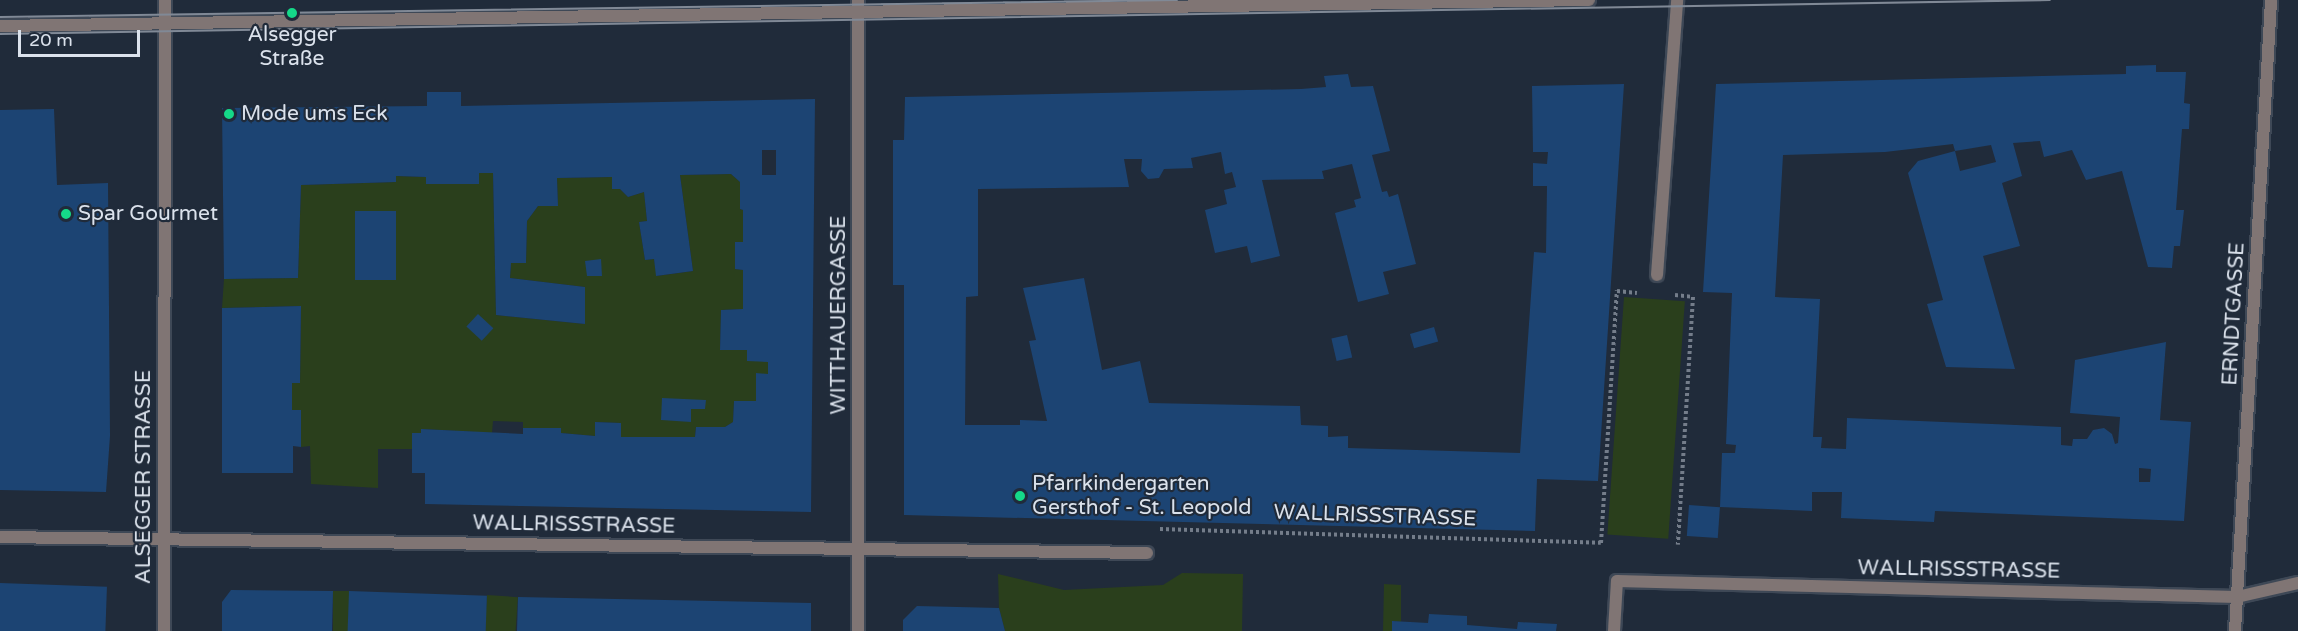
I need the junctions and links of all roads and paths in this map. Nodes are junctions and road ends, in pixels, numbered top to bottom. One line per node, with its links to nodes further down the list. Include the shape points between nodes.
1 (165, 0): 8 (street, ALSEGGER STRASSE)
2 (858, 0): 7 (street, WITTHAUERGASSE)
3 (1589, 0): 6 (street)
4 (1677, 0): 10 (street)
5 (2271, 0): 20 (street, ERNDTGASSE)
6 (1247, 3): 7 (street)
7 (858, 14): 8 (street); 17 (street, WITTHAUERGASSE)
8 (164, 24): 9 (street); 15 (street, ALSEGGER STRASSE)
9 (0, 26)
10 (1657, 275)
11 (1617, 291): 13 (path, WALLRISSSTRASSE, via 1601,543)
12 (1694, 297): 16 (path)
13 (1148, 529)
14 (0, 537): 15 (street, WALLRISSSTRASSE)
15 (164, 541): 17 (street, WALLRISSSTRASSE); 21 (street, ALSEGGER STRASSE)
16 (1678, 545)
17 (858, 547): 18 (street, WALLRISSSTRASSE); 22 (street, WITTHAUERGASSE)
18 (1147, 553)
19 (2298, 583): 20 (street, WALLRISSSTRASSE)
20 (2237, 597): 23 (street, WALLRISSSTRASSE, via 1617,581); 24 (street, ERNDTGASSE)
21 (164, 631)
22 (858, 631)
23 (1614, 631)
24 (2235, 631)

